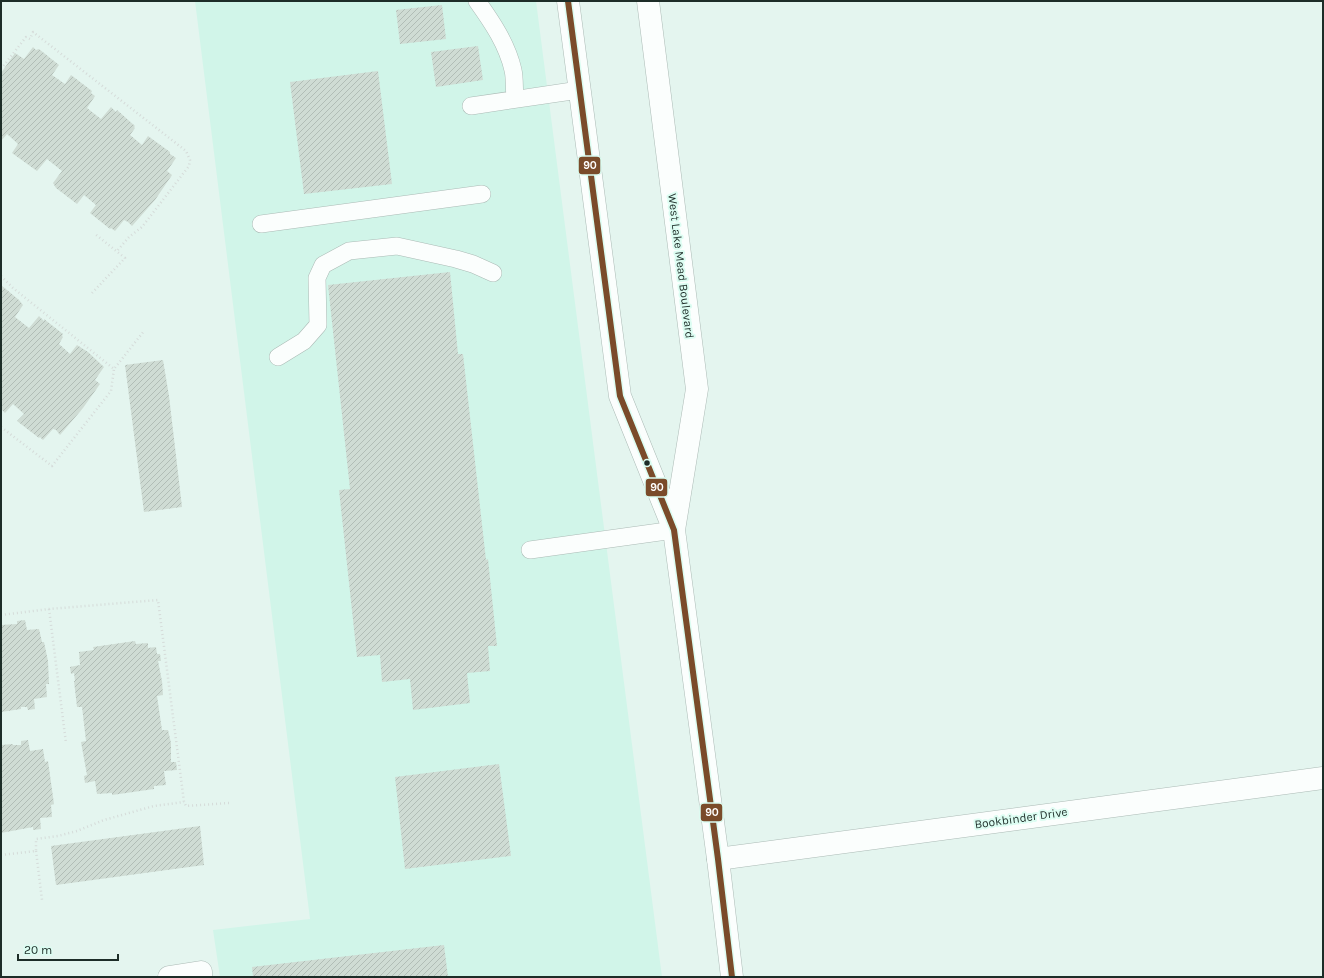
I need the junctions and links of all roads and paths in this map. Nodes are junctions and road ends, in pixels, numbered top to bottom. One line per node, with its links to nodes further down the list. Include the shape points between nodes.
1 (477, 1): 6 (lane, via 505,45 513,71)
2 (568, 1): 5 (main road, West Lake Mead Boulevard)
3 (648, 1): 19 (main road, West Lake Mead Boulevard, via 697,389)
4 (1, 69): 11 (path, via 26,36 30,39 33,32 186,151 190,160 189,166 142,227)
5 (579, 90): 6 (lane); 19 (main road, West Lake Mead Boulevard, via 620,396)
6 (515, 99): 7 (lane)
7 (471, 106)
8 (482, 194): 9 (lane)
9 (261, 224)
10 (95, 234): 11 (path)
11 (117, 251): 14 (path, via 125,258)
12 (493, 273): 16 (lane, via 456,258 397,246 349,251 323,266 317,278 318,325 304,341)
13 (1, 276): 17 (path)
14 (92, 293)
15 (144, 331): 17 (path)
16 (278, 357)
17 (114, 369): 18 (path, via 111,391 52,466)
18 (1, 427)
19 (674, 530): 20 (lane); 29 (main road, West Lake Mead Boulevard)
20 (530, 550)
21 (49, 609): 22 (path); 23 (path); 25 (path, via 158,600)
22 (1, 615)
23 (66, 743)
24 (1323, 778): 29 (main road, Bookbinder Drive)
25 (184, 802): 26 (path, via 186,806); 27 (path, via 154,806 104,820 77,831 36,839)
26 (229, 803)
27 (36, 851): 28 (path); 30 (path)
28 (1, 855)
29 (718, 859): 33 (main road, West Lake Mead Boulevard)
30 (42, 900)
31 (201, 975): 32 (main road)
32 (169, 977)
33 (732, 977)

